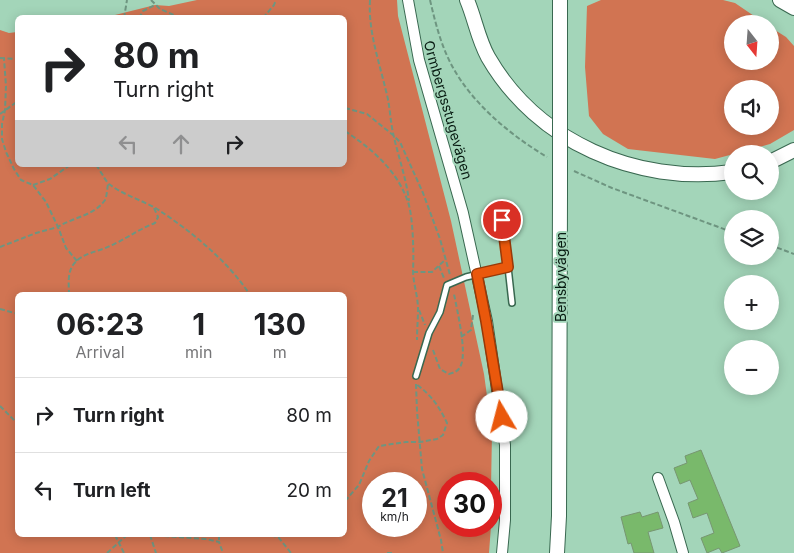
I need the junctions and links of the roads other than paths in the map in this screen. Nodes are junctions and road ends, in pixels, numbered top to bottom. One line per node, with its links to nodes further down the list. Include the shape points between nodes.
1 (408, 0): 13 (street, Ormbergsstugevägen, via 419,60)
2 (560, 0): 18 (main road, Bensbyvägen, bridge, via 560,496)
3 (780, 0): 5 (main road)
4 (470, 2): 10 (main road, via 487,56 505,82 547,124 577,144 614,161 651,171 689,175)
5 (794, 8)
6 (794, 150): 7 (main road)
7 (779, 158)
8 (794, 160): 9 (main road)
9 (779, 164)
10 (724, 173)
11 (502, 220): 12 (lane)
12 (508, 267): 13 (lane); 14 (lane)
13 (477, 274): 15 (lane, via 449,284); 17 (street, Ormbergsstugevägen, via 505,445)
14 (512, 303)
15 (416, 376)
16 (658, 478): 19 (street)
17 (502, 553)
18 (557, 553)
19 (682, 553)

